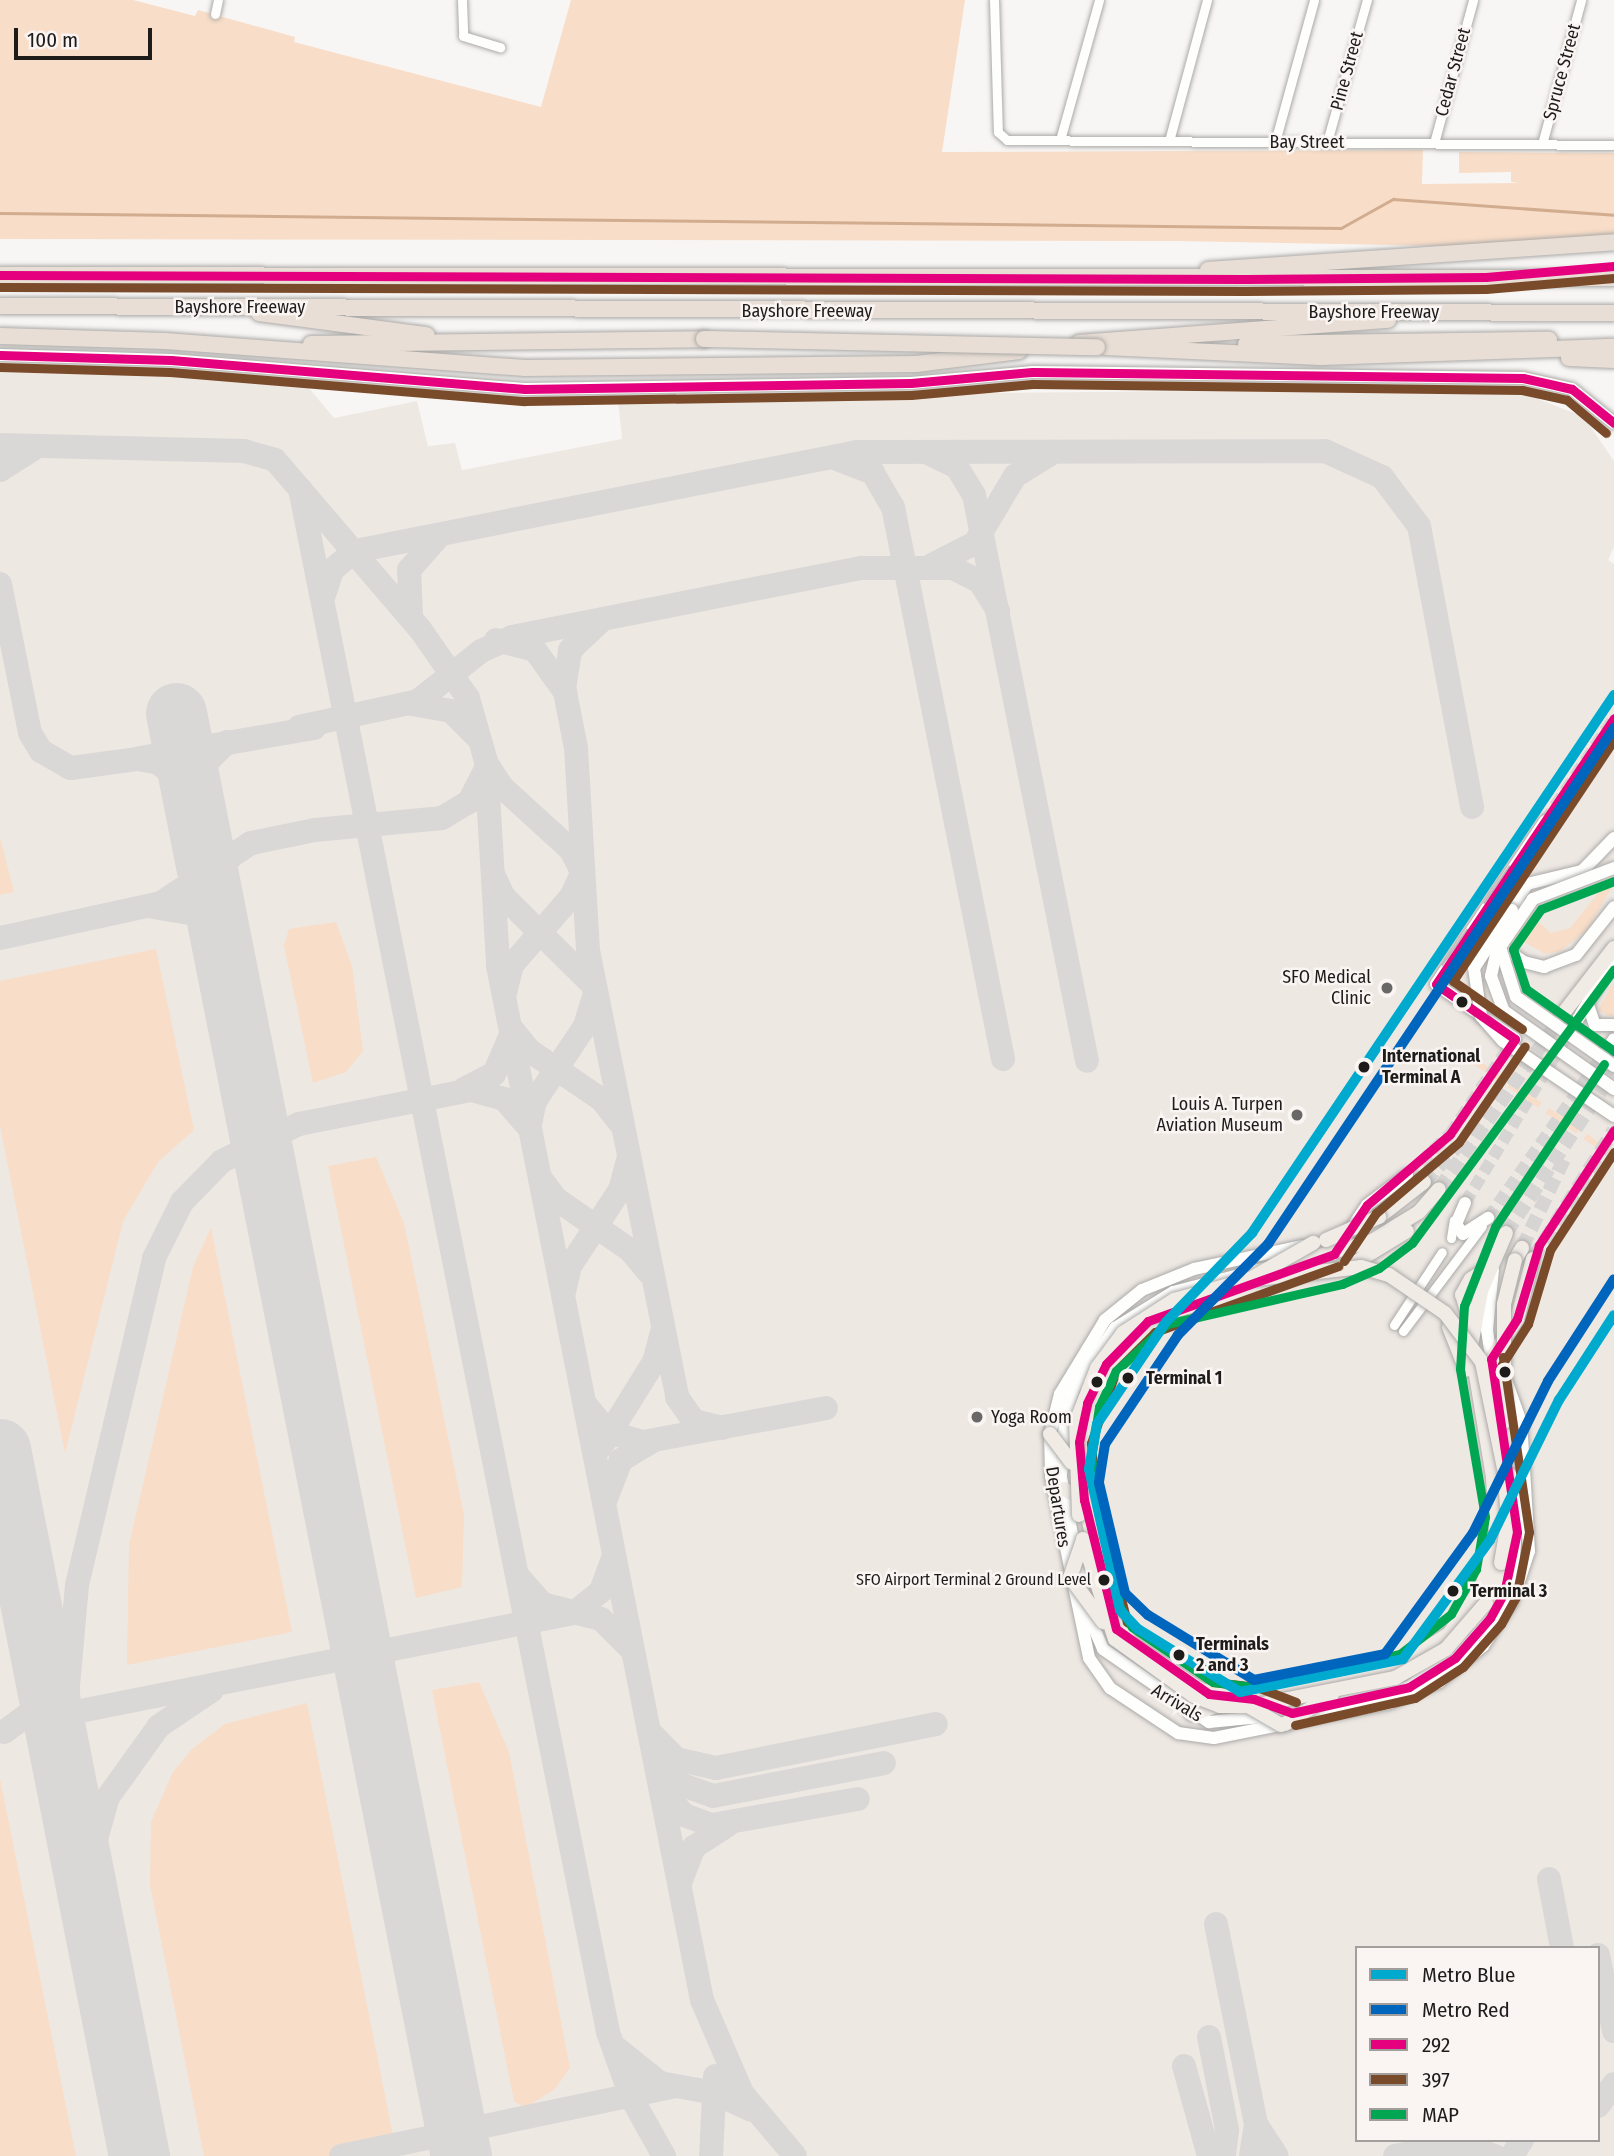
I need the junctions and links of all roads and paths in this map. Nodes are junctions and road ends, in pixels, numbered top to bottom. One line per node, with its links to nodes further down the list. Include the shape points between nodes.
1 (218, 0): 10 (street)
2 (463, 0): 11 (street, via 463,36)
3 (994, 0): 12 (street, Bay Street, via 1001,137)
4 (1099, 0): 12 (street)
5 (1207, 0): 13 (street)
6 (1314, 0): 14 (street)
7 (1367, 0): 15 (street, Pine Street)
8 (1473, 0): 16 (street, Cedar Street)
9 (1581, 0): 17 (street, Spruce Street)
10 (215, 14)
11 (500, 47)
12 (1060, 140): 13 (street, Bay Street)
13 (1169, 141): 14 (street, Bay Street)
14 (1275, 142): 15 (street, Bay Street)
15 (1327, 142): 16 (street, Bay Street)
16 (1434, 143): 17 (street, Bay Street)
17 (1542, 144): 18 (street, Bay Street)
18 (1614, 145)
19 (1614, 242): 24 (highway, via 1333,258)
20 (1614, 267): 22 (highway)
21 (0, 275): 24 (highway, Bayshore Freeway)
22 (1486, 277): 23 (highway, Bayshore Freeway); 24 (highway, Bayshore Freeway)
23 (1614, 278)
24 (1125, 279)
25 (0, 306): 26 (highway, Bayshore Freeway)
26 (234, 307): 27 (highway, Bayshore Freeway); 30 (highway, via 308,324)
27 (1439, 313): 28 (highway, Bayshore Freeway); 31 (highway, via 1346,326 1172,331 916,364 504,368)
28 (1614, 313)
29 (0, 336): 31 (highway)
30 (499, 343): 31 (highway); 33 (highway, bridge, via 704,340)
31 (225, 345)
32 (1614, 345): 33 (highway, via 1440,340); 35 (highway)
33 (1097, 347): 35 (highway, via 1321,357)
34 (0, 355): 37 (main road, via 171,360 525,388 911,383 1033,372 1523,379 1572,389)
35 (1461, 355): 36 (highway)
36 (1614, 360)
37 (1614, 423)
38 (1545, 821): 44 (main road)
39 (1614, 841): 41 (main road, bridge, via 1592,873); 43 (main road, via 1581,871 1527,884)
40 (1614, 868): 54 (main road, bridge, via 1533,899 1500,947 1516,997)
41 (1550, 886): 43 (main road, bridge); 55 (main road, bridge, via 1501,941 1492,986 1515,1023)
42 (1614, 907): 46 (main road, via 1576,955 1555,966 1524,962)
43 (1512, 910): 56 (main road, bridge, via 1474,968 1481,1016 1503,1041)
44 (1483, 914): 45 (main road); 46 (main road)
45 (1468, 935): 46 (main road); 53 (main road, via 1436,984)
46 (1488, 937)
47 (1614, 948): 50 (main road)
48 (1614, 958): 49 (main road)
49 (1588, 1005): 51 (main road); 52 (main road, via 1595,1025)
50 (1562, 1015)
51 (1575, 1024)
52 (1614, 1026)
53 (1515, 1039)
54 (1614, 1066)
55 (1614, 1089)
56 (1614, 1116)
57 (1407, 1175): 67 (main road, via 1367,1205)
58 (1419, 1186): 65 (main road, Departures, bridge, via 1358,1228)
59 (1439, 1189): 61 (main road, Arrivals)
60 (1461, 1209): 62 (main road, via 1463,1234); 64 (street)
61 (1419, 1212): 67 (main road, Arrivals, via 1392,1232); 72 (main road, via 1380,1253)
62 (1485, 1221): 66 (street, via 1399,1328)
63 (1506, 1233): 71 (main road, Arrivals)
64 (1451, 1238)
65 (1313, 1243): 74 (main road, Departures, bridge); 81 (main road, Departures, bridge, via 1174,1275 1128,1299 1074,1363)
66 (1442, 1252)
67 (1334, 1254): 70 (main road, Arrivals)
68 (1518, 1254): 79 (main road, Departures, bridge, via 1504,1304)
69 (1533, 1259): 78 (main road, via 1517,1319)
70 (1301, 1261): 74 (main road, Arrivals); 75 (main road, Arrivals)
71 (1493, 1262): 78 (main road, Arrivals, via 1488,1312); 80 (main road, Arrivals, via 1471,1279 1462,1295 1472,1327 1472,1368)
72 (1338, 1272): 73 (main road); 74 (main road)
73 (1389, 1283)
74 (1251, 1284): 76 (main road, Arrivals); 82 (main road, Departures, bridge, via 1174,1300 1123,1333 1081,1400); 83 (main road, bridge, via 1361,1268 1389,1275 1445,1313 1482,1362)
75 (1177, 1290): 76 (main road); 84 (main road, Arrivals, via 1121,1324 1090,1360 1065,1418)
76 (1195, 1301): 85 (main road, Arrivals, via 1148,1321 1102,1371 1079,1442)
77 (1440, 1318): 80 (main road, via 1459,1344)
78 (1491, 1359): 89 (main road, Arrivals, via 1517,1509)
79 (1504, 1372): 83 (main road, Departures, bridge); 96 (main road, Departures, bridge, via 1521,1422 1529,1511 1526,1562 1503,1618 1471,1657 1422,1691)
80 (1484, 1431): 87 (main road, Arrivals)
81 (1050, 1434): 82 (main road, bridge); 91 (main road, Departures, bridge, via 1051,1476)
82 (1073, 1464): 86 (main road, Departures, bridge)
83 (1504, 1468): 93 (main road, Departures, bridge, via 1505,1545 1490,1594 1469,1627 1414,1670)
84 (1063, 1489): 85 (main road); 95 (main road, Arrivals, via 1093,1633 1118,1663)
85 (1084, 1500): 94 (main road, Arrivals, via 1116,1629 1201,1690)
86 (1079, 1515): 88 (main road, Departures); 90 (main road, bridge, via 1092,1545 1106,1547)
87 (1496, 1523): 89 (main road); 94 (main road, Arrivals, via 1493,1555 1476,1599 1427,1652 1392,1670)
88 (1083, 1539): 90 (main road, Departures, bridge); 91 (main road, bridge)
89 (1516, 1548): 96 (main road, Arrivals, via 1490,1618 1447,1664 1378,1698)
90 (1091, 1572): 92 (main road, Departures, bridge)
91 (1070, 1577): 92 (main road, bridge); 96 (main road, Departures, bridge, via 1089,1658 1110,1688 1192,1738)
92 (1107, 1625): 94 (main road, Departures, bridge, via 1126,1650 1194,1696)
93 (1339, 1691): 94 (main road, Departures, bridge); 96 (main road, bridge)
94 (1248, 1701): 95 (main road); 96 (main road, bridge)
95 (1192, 1714): 96 (main road, Arrivals, via 1223,1724)
96 (1286, 1720)

